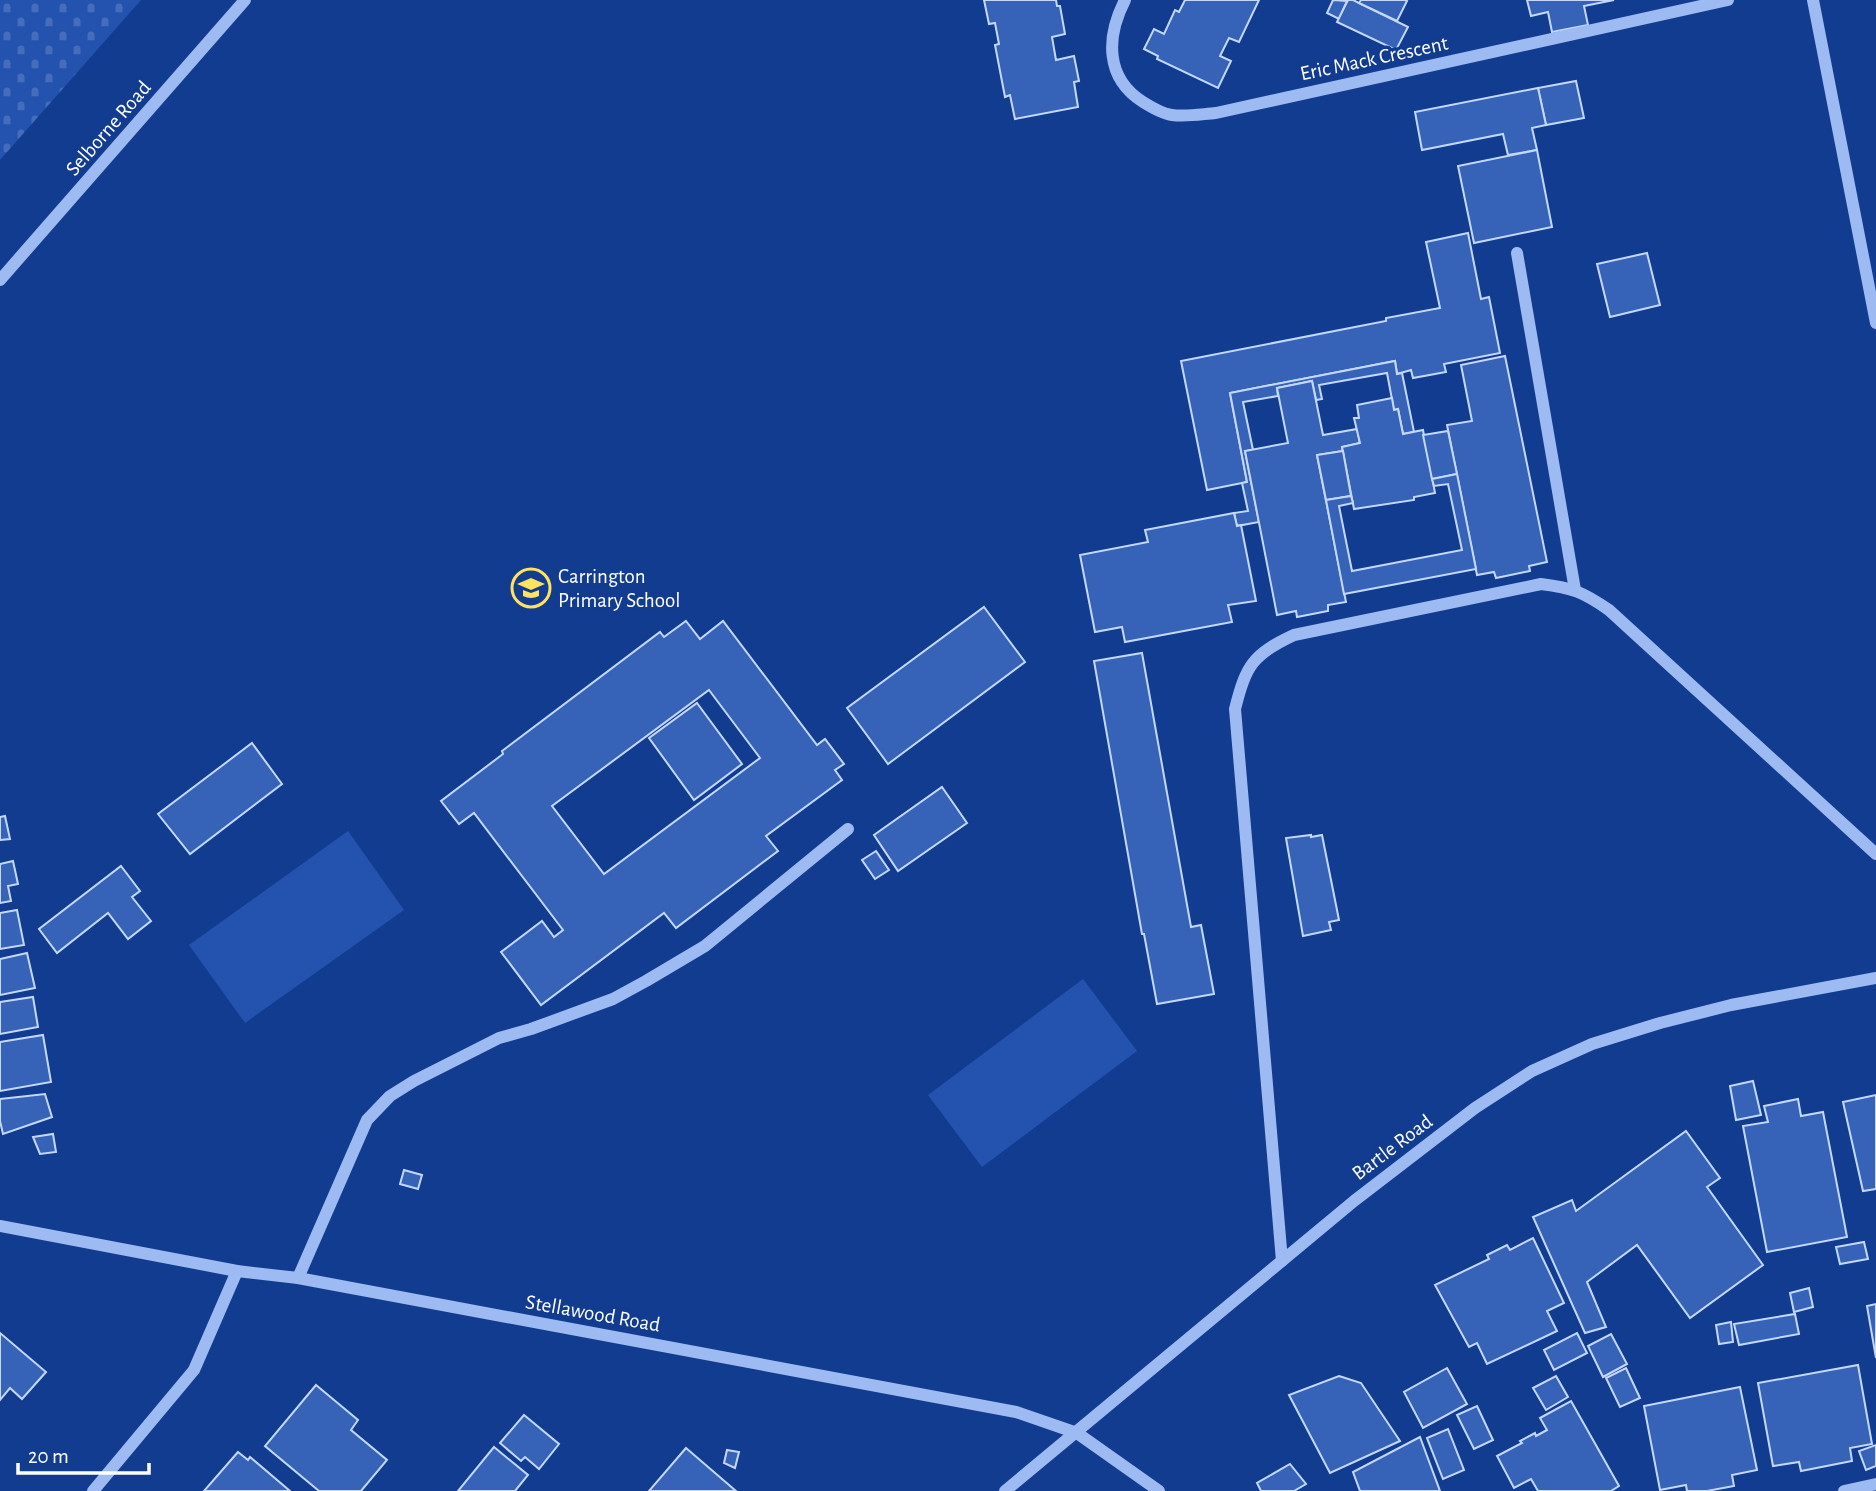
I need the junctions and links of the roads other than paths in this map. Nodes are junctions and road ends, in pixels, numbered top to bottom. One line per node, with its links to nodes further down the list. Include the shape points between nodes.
1 (245, 0): 6 (street, Selborne Road)
2 (1125, 0): 3 (street, Eric Mack Crescent, via 1111,56 1119,78 1130,93 1170,115 1216,113)
3 (1728, 0)
4 (1813, 0): 7 (street)
5 (1517, 253): 8 (street)
6 (0, 280)
7 (1876, 323)
8 (1575, 590): 10 (street, via 1609,610); 13 (street, via 1541,584 1294,635 1254,660 1242,678 1235,709)
9 (848, 828): 15 (street, via 705,946 646,982 613,999 499,1038 390,1096 367,1120)
10 (1876, 854)
11 (1876, 978): 13 (street, Bartle Road, via 1660,1023 1591,1044 1532,1071 1384,1177)
12 (0, 1226): 14 (street, Stellawood Road)
13 (1282, 1261): 16 (street, Bartle Road)
14 (237, 1270): 15 (street, Stellawood Road); 18 (street, via 194,1370)
15 (298, 1278): 16 (street, Stellawood Road, via 1016,1412)
16 (1077, 1433): 19 (street, Bartle Road); 20 (street, Stellawood Road)
17 (1876, 1484): 21 (street)
18 (93, 1491)
19 (1005, 1491)
20 (1159, 1491)
21 (1844, 1491)

